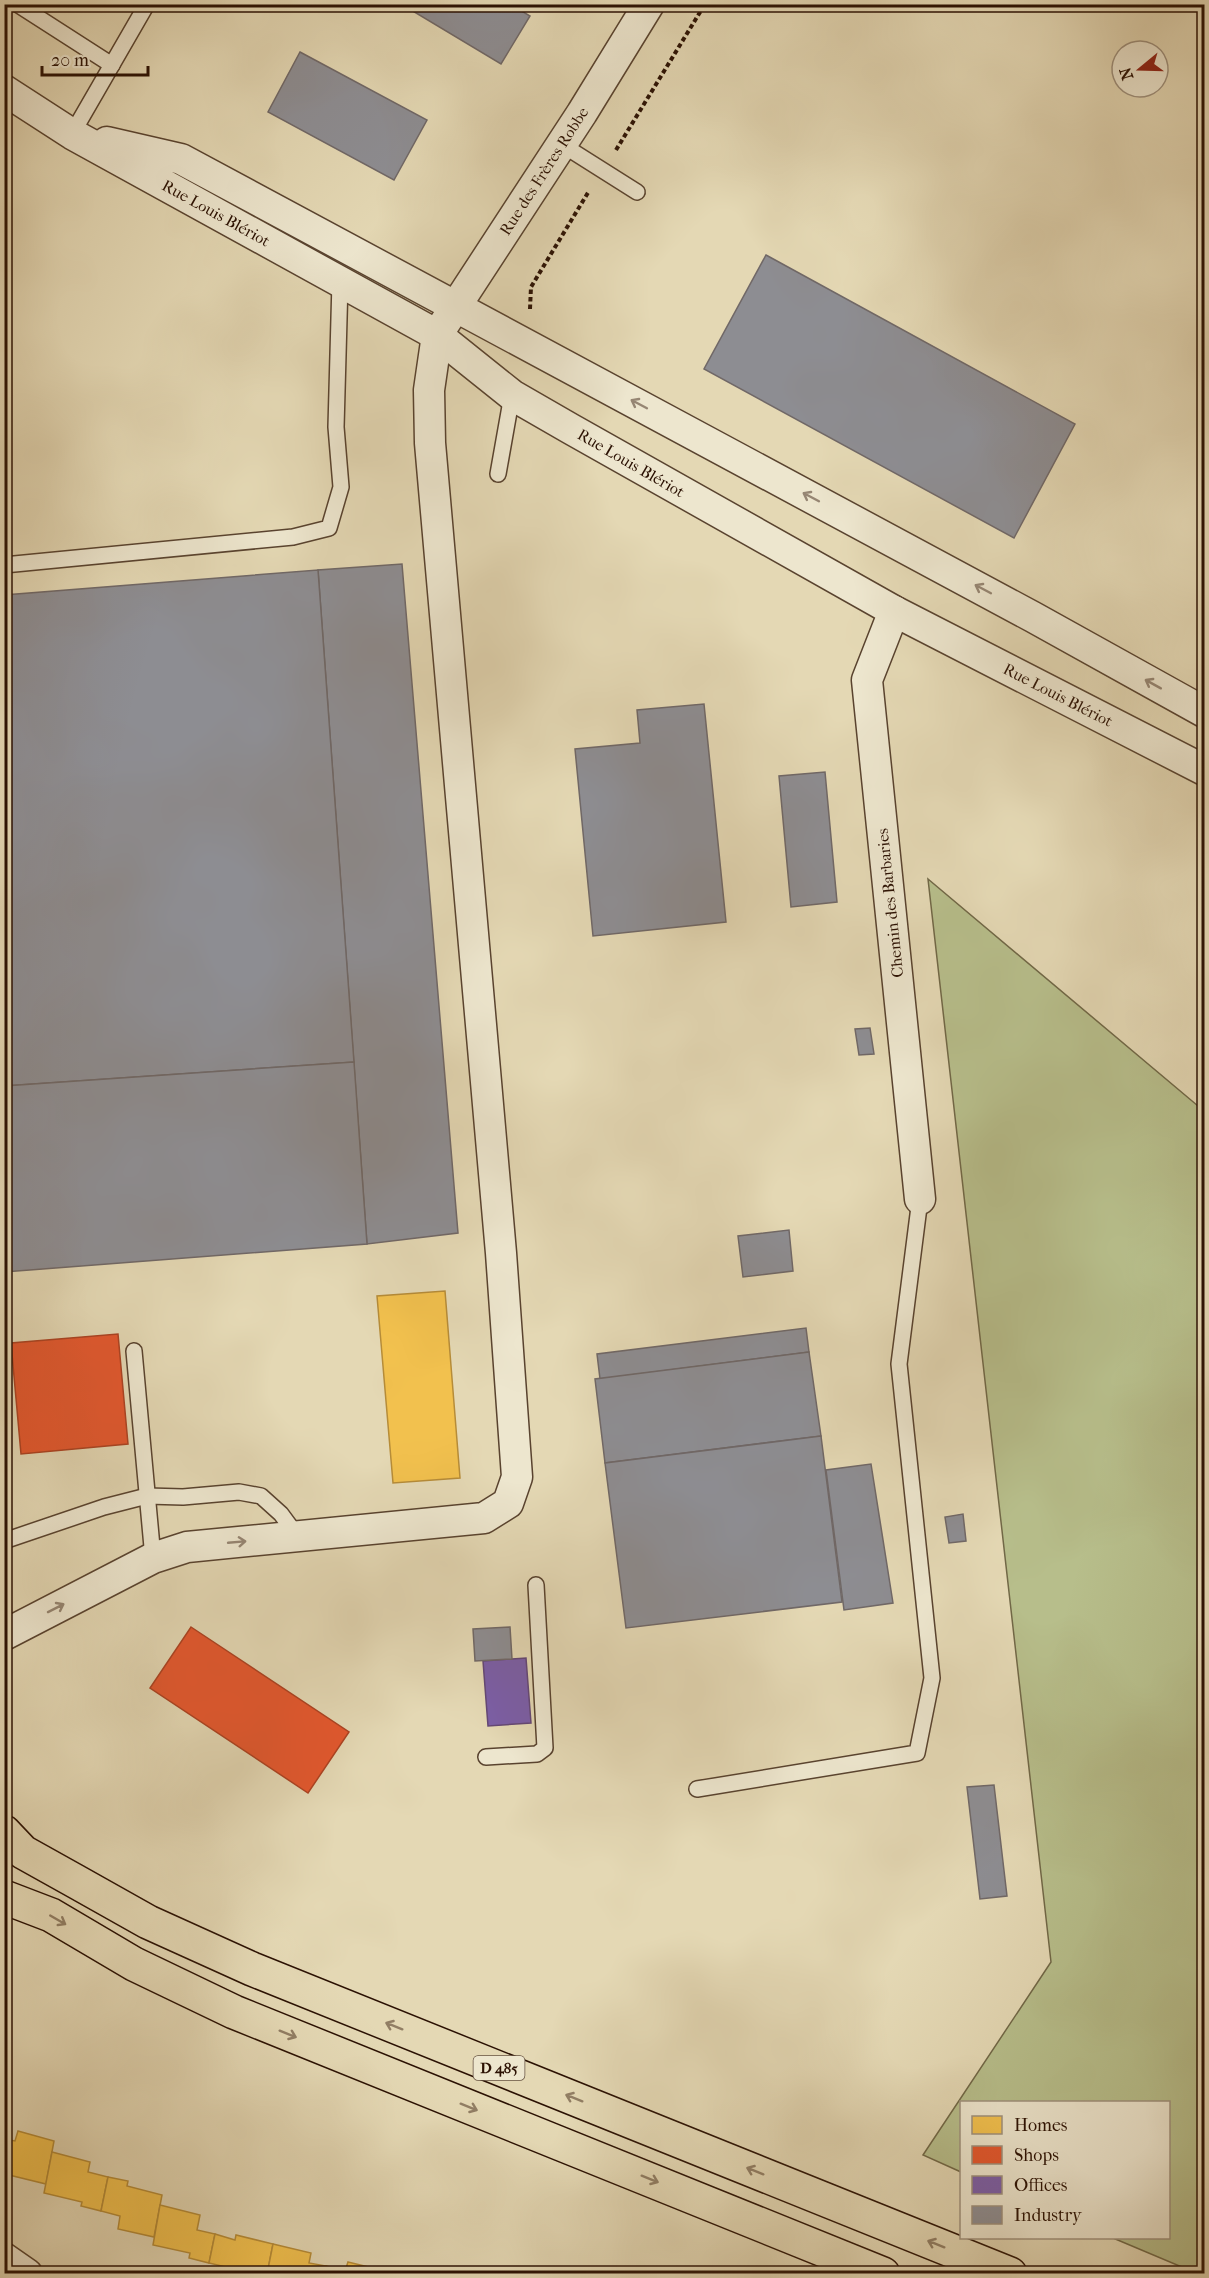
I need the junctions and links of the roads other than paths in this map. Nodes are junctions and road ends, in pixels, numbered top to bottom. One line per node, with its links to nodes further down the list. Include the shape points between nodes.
1 (17, 4): 4 (lane)
2 (147, 4): 4 (lane)
3 (649, 4): 7 (street, Rue des Frères Robbe)
4 (112, 65): 6 (lane)
5 (4, 90): 6 (street, Rue Louis Blériot)
6 (72, 134): 9 (street, Rue Louis Blériot); 10 (street, Rue Louis Blériot, via 181,159)
7 (561, 144): 8 (lane); 10 (street, Rue des Frères Robbe)
8 (637, 192)
9 (340, 282): 11 (street, Rue Louis Blériot); 14 (lane, via 336,427 341,487 329,528 293,537)
10 (456, 308): 11 (street, Rue des Frères Robbe); 16 (street, Rue Louis Blériot, one-way to 10, via 1033,616)
11 (437, 335): 12 (street, Rue Louis Blériot); 21 (street, via 429,390 430,443 517,1477 508,1503 484,1518)
12 (512, 395): 13 (lane); 15 (street, Rue Louis Blériot)
13 (498, 474)
14 (4, 565)
15 (894, 611): 17 (street, Rue Louis Blériot); 18 (street, Chemin des Barbaries, via 867,680)
16 (1204, 712)
17 (1204, 770)
18 (920, 1199): 27 (lane, via 899,1364 932,1678 917,1753)
19 (134, 1351): 20 (lane)
20 (147, 1496): 21 (lane, via 239,1492 261,1496); 22 (lane); 23 (lane)
21 (298, 1537): 23 (street, one-way to 21, via 187,1547)
22 (4, 1541)
23 (153, 1558): 25 (street, one-way to 23)
24 (536, 1585): 26 (lane, via 545,1748 537,1754)
25 (4, 1635)
26 (486, 1757)
27 (698, 1789)
28 (4, 1832): 33 (highway, D 485, one-way to 28, via 252,1969 148,1922 23,1852)
29 (4, 1897): 32 (highway, one-way to 32, via 51,1915 134,1964 234,2012)
30 (4, 2258): 31 (street)
31 (27, 2274)
32 (883, 2274)
33 (1010, 2274)

